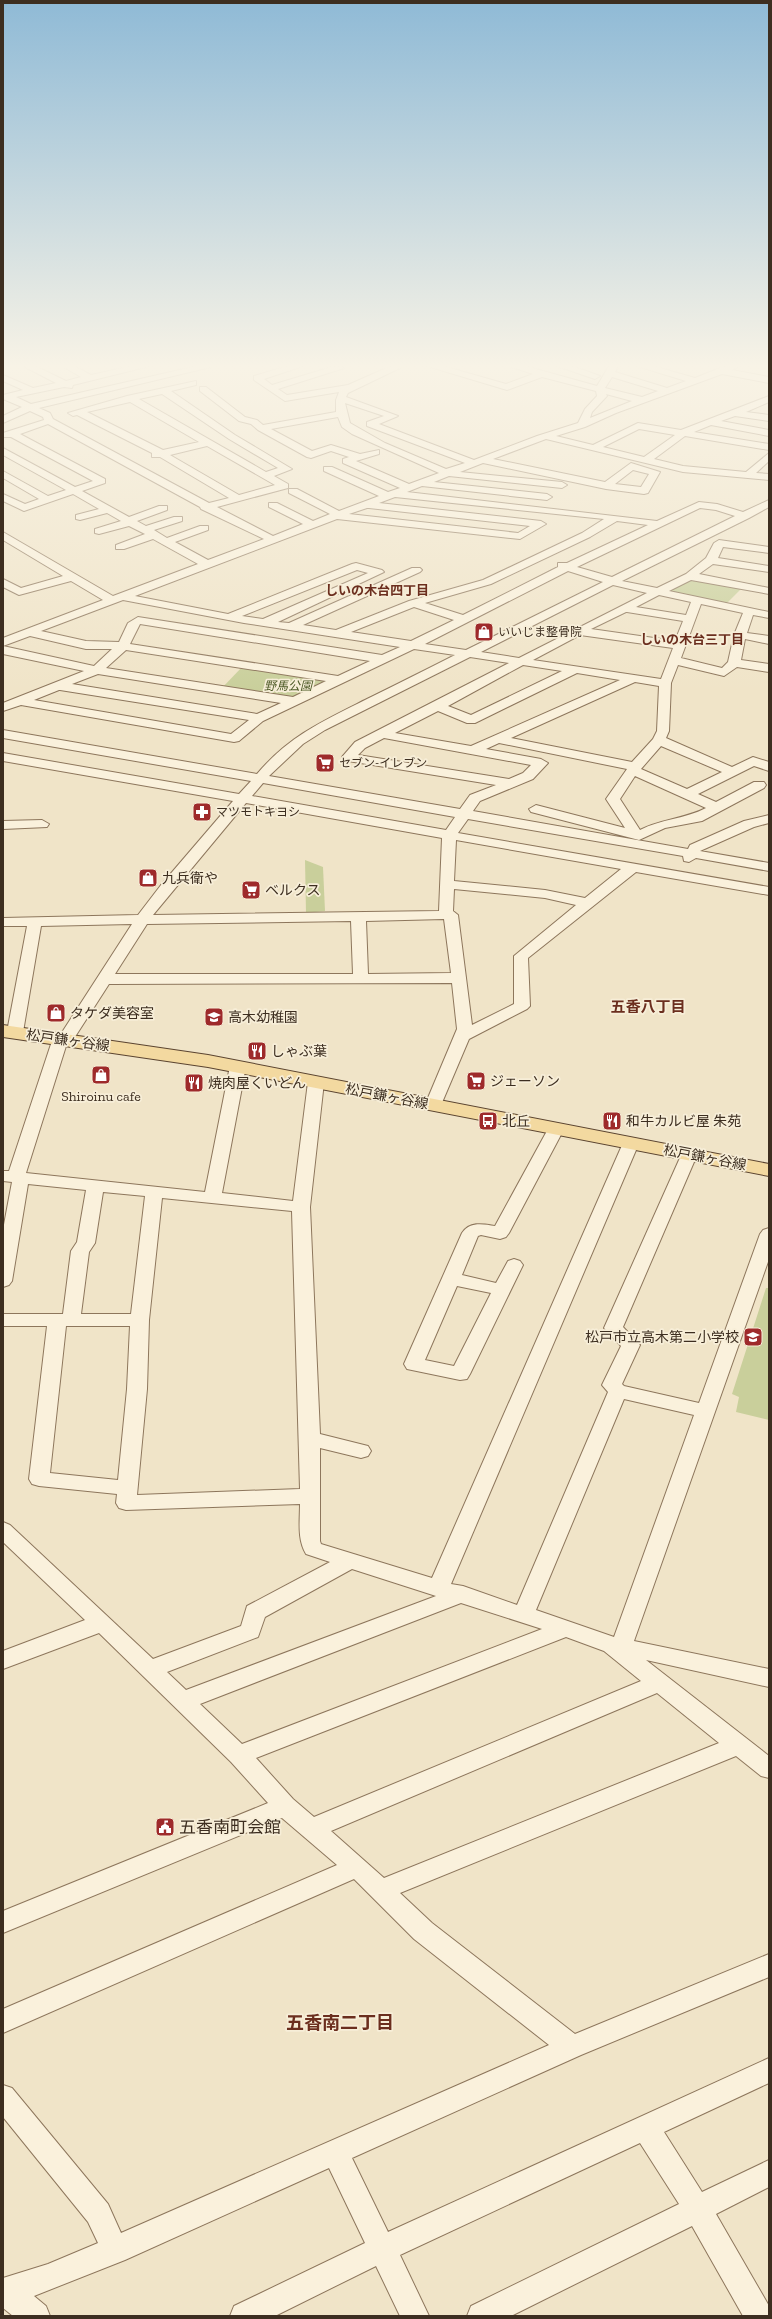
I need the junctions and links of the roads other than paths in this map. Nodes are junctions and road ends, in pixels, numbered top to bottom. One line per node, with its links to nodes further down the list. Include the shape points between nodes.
1 (5, 474): 30 (street)
2 (44, 474): 20 (street)
3 (87, 474): 20 (street, via 101,481)
4 (149, 474): 33 (street)
5 (195, 474): 27 (street)
6 (341, 474): 23 (street)
7 (378, 474): 19 (street)
8 (528, 474): 15 (street)
9 (540, 474): 16 (street)
10 (740, 474): 13 (street)
11 (265, 475): 27 (street, via 284,486)
12 (443, 475): 15 (street); 17 (street)
13 (748, 475): 14 (street)
14 (769, 477)
15 (516, 480): 16 (street); 22 (street)
16 (566, 482): 18 (street); 26 (street)
17 (423, 483): 19 (street); 22 (street)
18 (606, 486)
19 (410, 488): 23 (street)
20 (74, 491): 25 (street); 30 (street)
21 (293, 491): 38 (street)
22 (494, 491): 26 (street); 28 (street)
23 (392, 495): 28 (street); 32 (street)
24 (3, 496): 30 (street, via 24,508)
25 (84, 497): 30 (street); 36 (street)
26 (547, 497): 35 (street)
27 (237, 498): 33 (street)
28 (472, 502): 35 (street); 37 (street)
29 (769, 503): 39 (street)
30 (48, 504)
31 (273, 505): 46 (street)
32 (365, 505): 37 (street); 38 (street)
33 (205, 507): 52 (street)
34 (163, 508): 44 (street)
35 (533, 509): 41 (street); 43 (street)
36 (107, 510): 40 (street); 44 (street)
37 (450, 514): 43 (street); 47 (street)
38 (337, 516): 46 (street); 47 (street)
39 (745, 516): 45 (street, via 717,507 699,505); 66 (street)
40 (80, 517)
41 (614, 518): 45 (street); 56 (street)
42 (178, 519): 50 (street)
43 (517, 521): 47 (street, via 540,524 520,536)
44 (129, 522): 49 (street); 50 (street)
45 (658, 524): 59 (street)
46 (313, 525): 52 (street)
47 (428, 526)
48 (204, 528): 53 (street)
49 (99, 531)
50 (148, 533): 53 (street); 54 (street)
51 (3, 535): 63 (street)
52 (274, 540): 58 (street)
53 (165, 542): 58 (street)
54 (120, 546)
55 (769, 550): 57 (street, via 719,543)
56 (539, 558): 59 (street); 74 (street, via 487,582)
57 (711, 560): 60 (street); 62 (street)
58 (208, 565): 70 (street)
59 (567, 567): 66 (street); 79 (street)
60 (769, 569)
61 (416, 570): 67 (street)
62 (690, 576): 68 (street); 69 (street)
63 (72, 577): 65 (street, via 19,592); 72 (street)
64 (365, 578): 67 (street); 78 (street, via 378,572 356,566); 82 (street)
65 (3, 582)
66 (614, 582): 69 (street); 94 (street)
67 (385, 584): 83 (street)
68 (769, 591)
69 (659, 592): 71 (street); 75 (street)
70 (124, 597): 72 (street); 73 (street)
71 (697, 600): 76 (street); 80 (street)
72 (112, 601): 84 (street)
73 (158, 603): 78 (street); 81 (street)
74 (413, 603): 79 (street); 86 (street)
75 (627, 609): 80 (street); 85 (street)
76 (749, 611): 77 (street); 87 (street)
77 (769, 615)
78 (230, 617): 82 (street)
79 (464, 619): 90 (street)
80 (690, 619): 91 (street)
81 (138, 620): 92 (street, via 132,625); 95 (street)
82 (265, 623): 83 (street)
83 (290, 627): 86 (street)
84 (28, 632): 89 (street); 92 (street, via 86,645)
85 (578, 632): 91 (street); 97 (street)
86 (337, 634): 90 (street)
87 (740, 636): 88 (street); 98 (street)
88 (769, 640)
89 (3, 642)
90 (413, 645): 94 (street); 95 (street)
91 (680, 645): 96 (street)
92 (123, 646): 101 (street); 103 (street)
93 (3, 650): 101 (street)
94 (469, 653): 97 (street); 120 (street, via 321,726 290,747)
95 (383, 660): 103 (street)
96 (674, 660): 98 (street, via 724,672); 104 (street)
97 (522, 661): 100 (street); 108 (street)
98 (734, 663): 99 (street)
99 (769, 668)
100 (576, 669): 102 (street); 108 (street, via 470,720)
101 (97, 670): 105 (street); 107 (street)
102 (634, 678): 104 (street); 113 (street)
103 (340, 680): 107 (street)
104 (665, 683): 114 (street, via 664,730)
105 (58, 685): 106 (street); 110 (street)
106 (20, 701): 109 (street); 110 (street, via 234,738)
107 (294, 701): 110 (street)
108 (438, 706): 112 (street)
109 (3, 707)
110 (259, 718)
111 (3, 734): 120 (street)
112 (382, 734): 115 (street); 121 (street, via 360,745 348,757)
113 (498, 739): 115 (street); 118 (street)
114 (659, 740): 118 (street); 119 (street)
115 (474, 750): 121 (street, via 541,763 528,776)
116 (3, 757): 124 (street)
117 (769, 767): 119 (street, via 753,761)
118 (634, 768): 123 (street); 132 (street, via 613,799)
119 (730, 772): 122 (street); 123 (street)
120 (259, 779): 124 (street); 127 (street)
121 (511, 783): 127 (street, via 475,798)
122 (764, 787): 125 (street)
123 (688, 794): 125 (street)
124 (242, 798): 131 (street); 142 (street)
125 (716, 807): 132 (street, via 697,818 661,825)
126 (536, 809): 132 (street)
127 (463, 814): 131 (street); 132 (street)
128 (767, 820): 133 (street, via 749,824 695,848)
129 (42, 824): 130 (street)
130 (3, 825)
131 (449, 836): 134 (street); 137 (street)
132 (635, 838): 133 (street)
133 (691, 854): 135 (street); 136 (street)
134 (632, 867): 136 (street); 139 (street)
135 (769, 867)
136 (680, 876): 138 (street)
137 (446, 884): 139 (street, via 545,894); 140 (street)
138 (769, 891)
139 (587, 903): 149 (street, via 521,956 522,1006)
140 (446, 914): 141 (street); 146 (street, via 451,914)
141 (358, 915): 142 (street); 145 (street)
142 (142, 920): 143 (street); 147 (street)
143 (35, 921): 144 (street); 148 (street)
144 (3, 922)
145 (361, 978): 146 (street); 147 (street)
146 (460, 978): 149 (street, via 465,1028)
147 (105, 980): 150 (street)
148 (9, 1032): 150 (main road, 松戸鎌ヶ谷線)
149 (462, 1036): 153 (street)
150 (65, 1040): 151 (main road, 松戸鎌ヶ谷線); 158 (street, via 59,1044)
151 (238, 1066): 152 (main road, 松戸鎌ヶ谷線); 161 (street)
152 (316, 1082): 153 (main road, 松戸鎌ヶ谷線); 162 (street)
153 (433, 1105): 154 (main road, 松戸鎌ヶ谷線)
154 (556, 1129): 155 (main road, 松戸鎌ヶ谷線); 166 (street, via 500,1233 479,1229 471,1233)
155 (631, 1143): 156 (main road, 松戸鎌ヶ谷線); 180 (street)
156 (689, 1154): 157 (main road, 松戸鎌ヶ谷線); 172 (street, via 613,1328 631,1345 612,1384)
157 (769, 1170)
158 (13, 1177): 159 (street); 164 (street)
159 (95, 1186): 160 (street); 169 (street, via 86,1243 80,1251)
160 (154, 1192): 161 (street); 171 (street)
161 (212, 1198): 162 (street)
162 (302, 1207): 174 (street, via 301,1238)
163 (769, 1234): 173 (street)
164 (6, 1252): 167 (street)
165 (514, 1264): 168 (street)
166 (451, 1279): 168 (street); 168 (street, via 414,1364 460,1374)
167 (3, 1280)
168 (502, 1290)
169 (64, 1319): 170 (street); 171 (street); 176 (street, via 39,1479)
170 (3, 1320)
171 (140, 1320): 176 (street)
172 (618, 1391): 173 (street); 182 (street)
173 (705, 1411): 185 (street)
174 (310, 1439): 175 (street); 177 (street)
175 (361, 1451)
176 (128, 1488): 177 (street, via 126,1503)
177 (309, 1496): 179 (street, via 310,1541 313,1549)
178 (3, 1530): 183 (street)
179 (351, 1560): 180 (street); 187 (street, via 256,1612 250,1632)
180 (439, 1587): 181 (street)
181 (463, 1594): 182 (street); 190 (street)
182 (524, 1614): 184 (street)
183 (102, 1623): 186 (street); 187 (street)
184 (566, 1628): 185 (street); 192 (street)
185 (615, 1646): 188 (street); 189 (street)
186 (3, 1660)
187 (150, 1670): 190 (street)
188 (769, 1678)
189 (659, 1683): 191 (street); 195 (street)
190 (183, 1701): 192 (street)
191 (739, 1745): 193 (street); 197 (street)
192 (239, 1755): 194 (street)
193 (769, 1769)
194 (285, 1806): 195 (street); 198 (street)
195 (310, 1829): 196 (street)
196 (357, 1867): 197 (street); 200 (street)
197 (380, 1890): 201 (street, via 424,1932)
198 (3, 1922)
199 (769, 1965): 201 (street)
200 (3, 2021)
201 (572, 2047): 205 (street)
202 (769, 2070): 204 (street)
203 (3, 2097): 209 (street, via 98,2213)
204 (646, 2128): 207 (street); 208 (street)
205 (335, 2152): 208 (street); 209 (street)
206 (769, 2173): 207 (street)
207 (697, 2208): 214 (street); 215 (street)
208 (382, 2249): 212 (street); 213 (street)
209 (115, 2250): 210 (street, via 48,2278)
210 (4, 2292): 211 (street)
211 (36, 2316)
212 (244, 2316)
213 (414, 2316)
214 (481, 2316)
215 (759, 2316)

